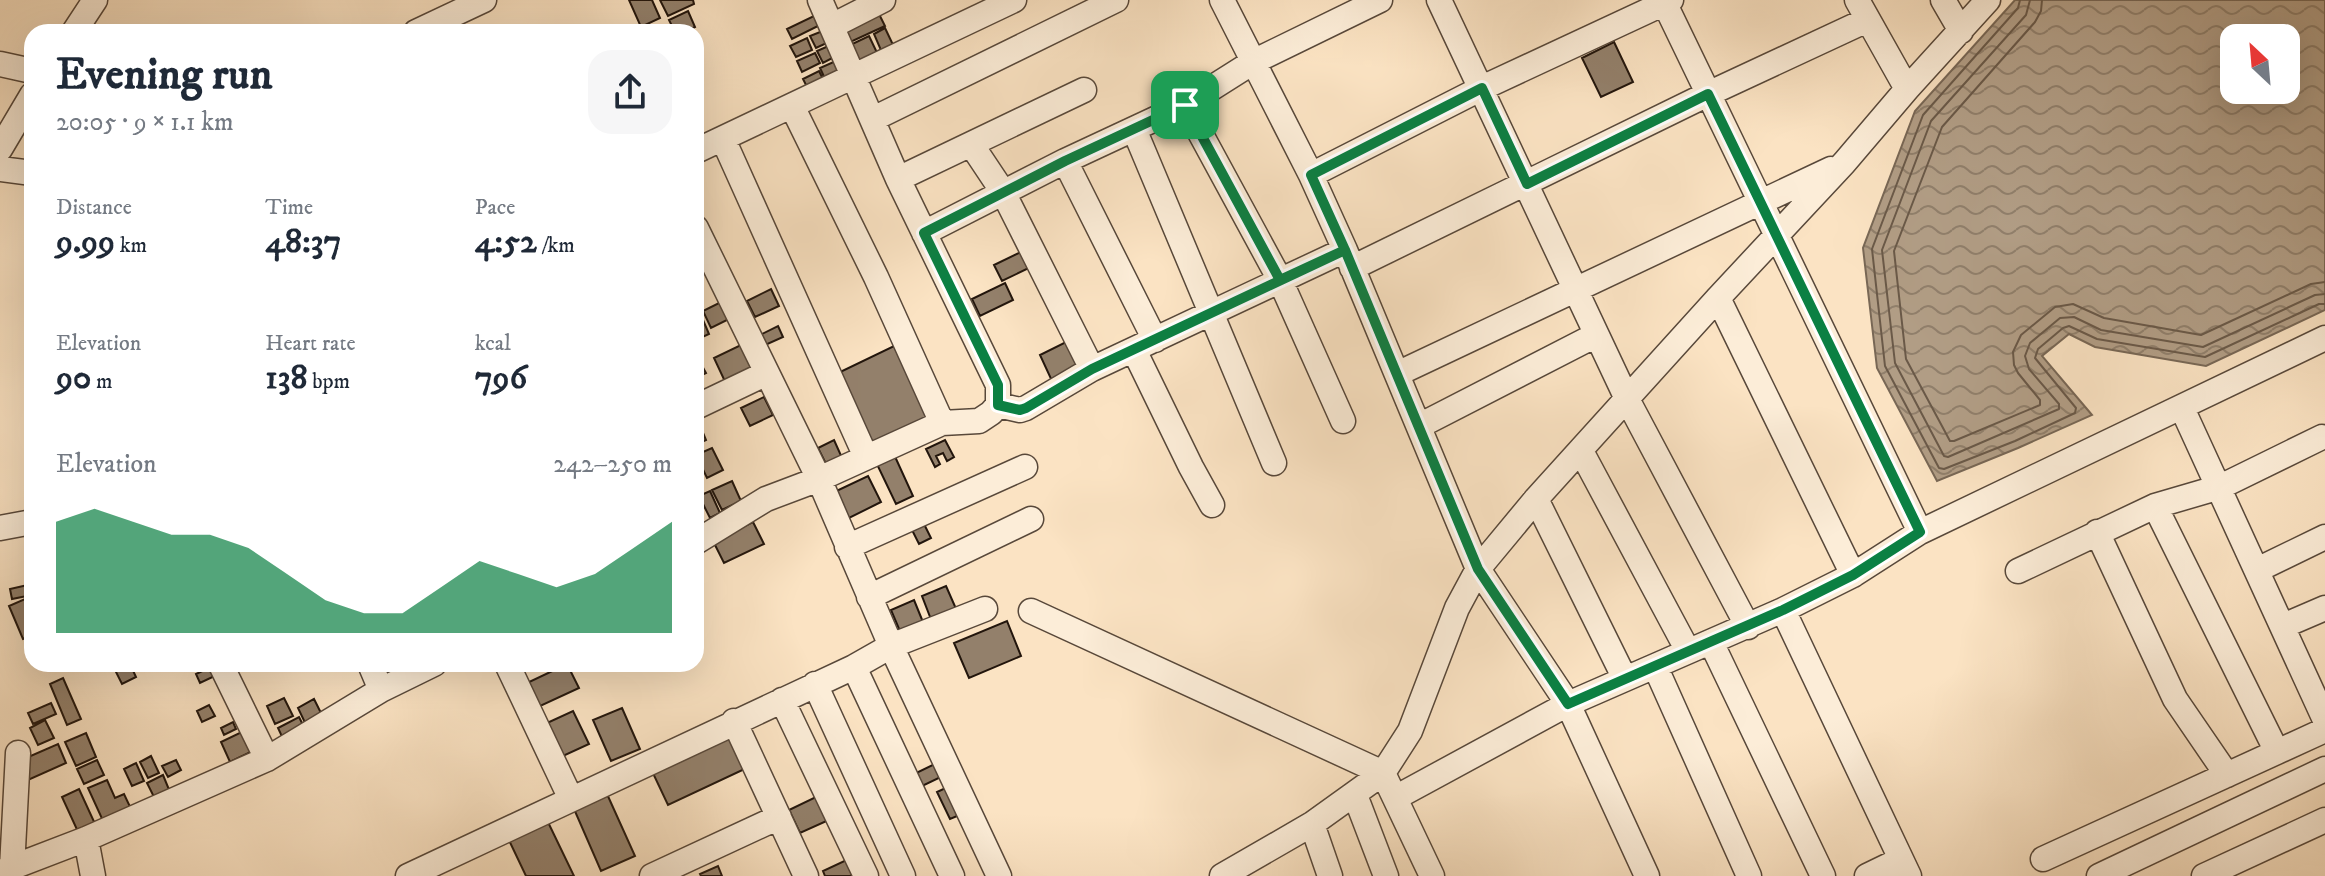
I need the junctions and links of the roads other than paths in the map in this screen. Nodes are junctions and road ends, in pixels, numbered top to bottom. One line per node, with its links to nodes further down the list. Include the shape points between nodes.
1 (95, 0): 14 (street)
2 (484, 0): 15 (street)
3 (820, 0): 16 (street)
4 (883, 0): 16 (street)
5 (1014, 0): 21 (street)
6 (1116, 0): 29 (street)
7 (1380, 0): 18 (street)
8 (1439, 0): 22 (street)
9 (1943, 0): 17 (street)
10 (1988, 0): 17 (street)
11 (1666, 1): 22 (street); 25 (street)
12 (1230, 3): 18 (street)
13 (1862, 10): 23 (street); 25 (street)
14 (79, 24)
15 (433, 24)
16 (832, 26): 21 (street)
17 (1961, 31): 23 (street)
18 (1253, 62): 26 (street); 39 (street)
19 (0, 64): 20 (street)
20 (24, 69)
21 (854, 76): 27 (street); 29 (street)
22 (1482, 88): 39 (street); 41 (street)
23 (1907, 89): 36 (street)
24 (1084, 90): 32 (street)
25 (1708, 94): 41 (street); 43 (street)
26 (1185, 105): 30 (street); 48 (street)
27 (792, 106): 31 (street); 63 (street)
28 (24, 108): 34 (street)
29 (873, 119): 40 (street)
30 (1134, 129): 35 (street); 51 (street)
31 (723, 139): 33 (street); 67 (street)
32 (971, 144): 40 (street); 42 (street)
33 (704, 147)
34 (0, 149)
35 (1065, 161): 42 (street); 54 (street)
36 (1844, 163): 43 (street); 45 (street)
37 (0, 169): 38 (street)
38 (24, 172)
39 (1311, 175): 46 (street)
40 (898, 179): 44 (street)
41 (1527, 184): 46 (street); 49 (street)
42 (1003, 192): 44 (street); 55 (street)
43 (1762, 202): 45 (street); 49 (street)
44 (924, 233): 60 (street, via 998,385)
45 (1777, 235): 50 (street); 78 (street)
46 (1349, 259): 48 (street); 57 (street)
47 (705, 270): 56 (street)
48 (1280, 280): 51 (street); 62 (street)
49 (1576, 290): 52 (street); 57 (street)
50 (1718, 298): 58 (street); 86 (street)
51 (1211, 313): 54 (street); 68 (street)
52 (1596, 335): 58 (street); 64 (street)
53 (2325, 338): 61 (street)
54 (1144, 345): 55 (street); 73 (street, via 1191,467)
55 (1092, 369): 60 (street, via 1026,408)
56 (765, 374): 59 (street); 70 (street)
57 (1397, 374): 64 (street)
58 (1627, 399): 66 (street); 93 (street)
59 (704, 403)
60 (998, 405): 63 (street, via 979,421)
61 (2182, 408): 71 (street); 78 (street)
62 (1343, 421)
63 (942, 423): 67 (street)
64 (1419, 426): 83 (street)
65 (2322, 437): 71 (street)
66 (1581, 451): 72 (street); 95 (street)
67 (866, 457): 70 (street)
68 (1274, 463)
69 (1025, 467): 82 (street)
70 (819, 479): 80 (street, via 766,499); 82 (street)
71 (2220, 487): 74 (street); 84 (street)
72 (1536, 499): 83 (street); 102 (street)
73 (1212, 505)
74 (2155, 506): 79 (street); 110 (street)
75 (1031, 519): 87 (street)
76 (24, 524): 77 (street)
77 (0, 528)
78 (1920, 532): 86 (street)
79 (2097, 532): 85 (street); 115 (street, via 2175,699)
80 (704, 537)
81 (2325, 537): 84 (street)
82 (847, 547): 87 (street)
83 (1478, 569): 106 (street); 114 (street, via 1457,608 1410,731)
84 (2257, 570): 92 (street)
85 (2018, 571)
86 (1853, 575): 90 (street)
87 (869, 597): 94 (street)
88 (2325, 608): 92 (street)
89 (985, 609): 94 (street)
90 (1783, 610): 93 (street); 128 (street)
91 (1031, 611): 114 (street)
92 (2283, 626): 107 (street)
93 (1748, 627): 95 (street)
94 (891, 646): 97 (street); 137 (street)
95 (1700, 646): 96 (street); 144 (street)
96 (1655, 666): 102 (street); 143 (street)
97 (854, 667): 103 (street); 116 (street)
98 (224, 672): 112 (street)
99 (373, 672): 104 (street)
100 (418, 672): 104 (street)
101 (511, 672): 119 (street)
102 (1625, 679): 106 (street)
103 (815, 684): 105 (street); 120 (street)
104 (381, 690): 112 (street)
105 (782, 700): 108 (street); 121 (street)
106 (1568, 704): 118 (street); 142 (street)
107 (2323, 707)
108 (734, 721): 119 (street); 122 (street)
109 (2325, 730): 110 (street)
110 (2277, 752): 115 (street)
111 (18, 753): 129 (street)
112 (267, 759): 125 (street)
113 (2325, 769): 146 (street)
114 (1383, 773): 117 (street); 118 (street)
115 (2227, 775): 126 (street)
116 (908, 782): 120 (street); 136 (street)
117 (1355, 795): 124 (street); 140 (street)
118 (1395, 798): 141 (street)
119 (571, 799): 131 (street)
120 (868, 800): 121 (street); 135 (street)
121 (836, 813): 134 (street)
122 (779, 817): 132 (street); 133 (street)
123 (2325, 820): 147 (street)
124 (1312, 824): 127 (street); 139 (street)
125 (86, 839): 129 (street); 130 (street)
126 (2043, 859)
127 (1263, 866): 138 (street)
128 (1904, 868): 145 (street)
129 (6, 870)
130 (93, 876)
131 (408, 876)
132 (652, 876)
133 (806, 876)
134 (866, 876)
135 (903, 876)
136 (952, 876)
137 (999, 876)
138 (1222, 876)
139 (1330, 876)
140 (1386, 876)
141 (1432, 876)
142 (1647, 876)
143 (1749, 876)
144 (1823, 876)
145 (1867, 876)
146 (2099, 876)
147 (2204, 876)

